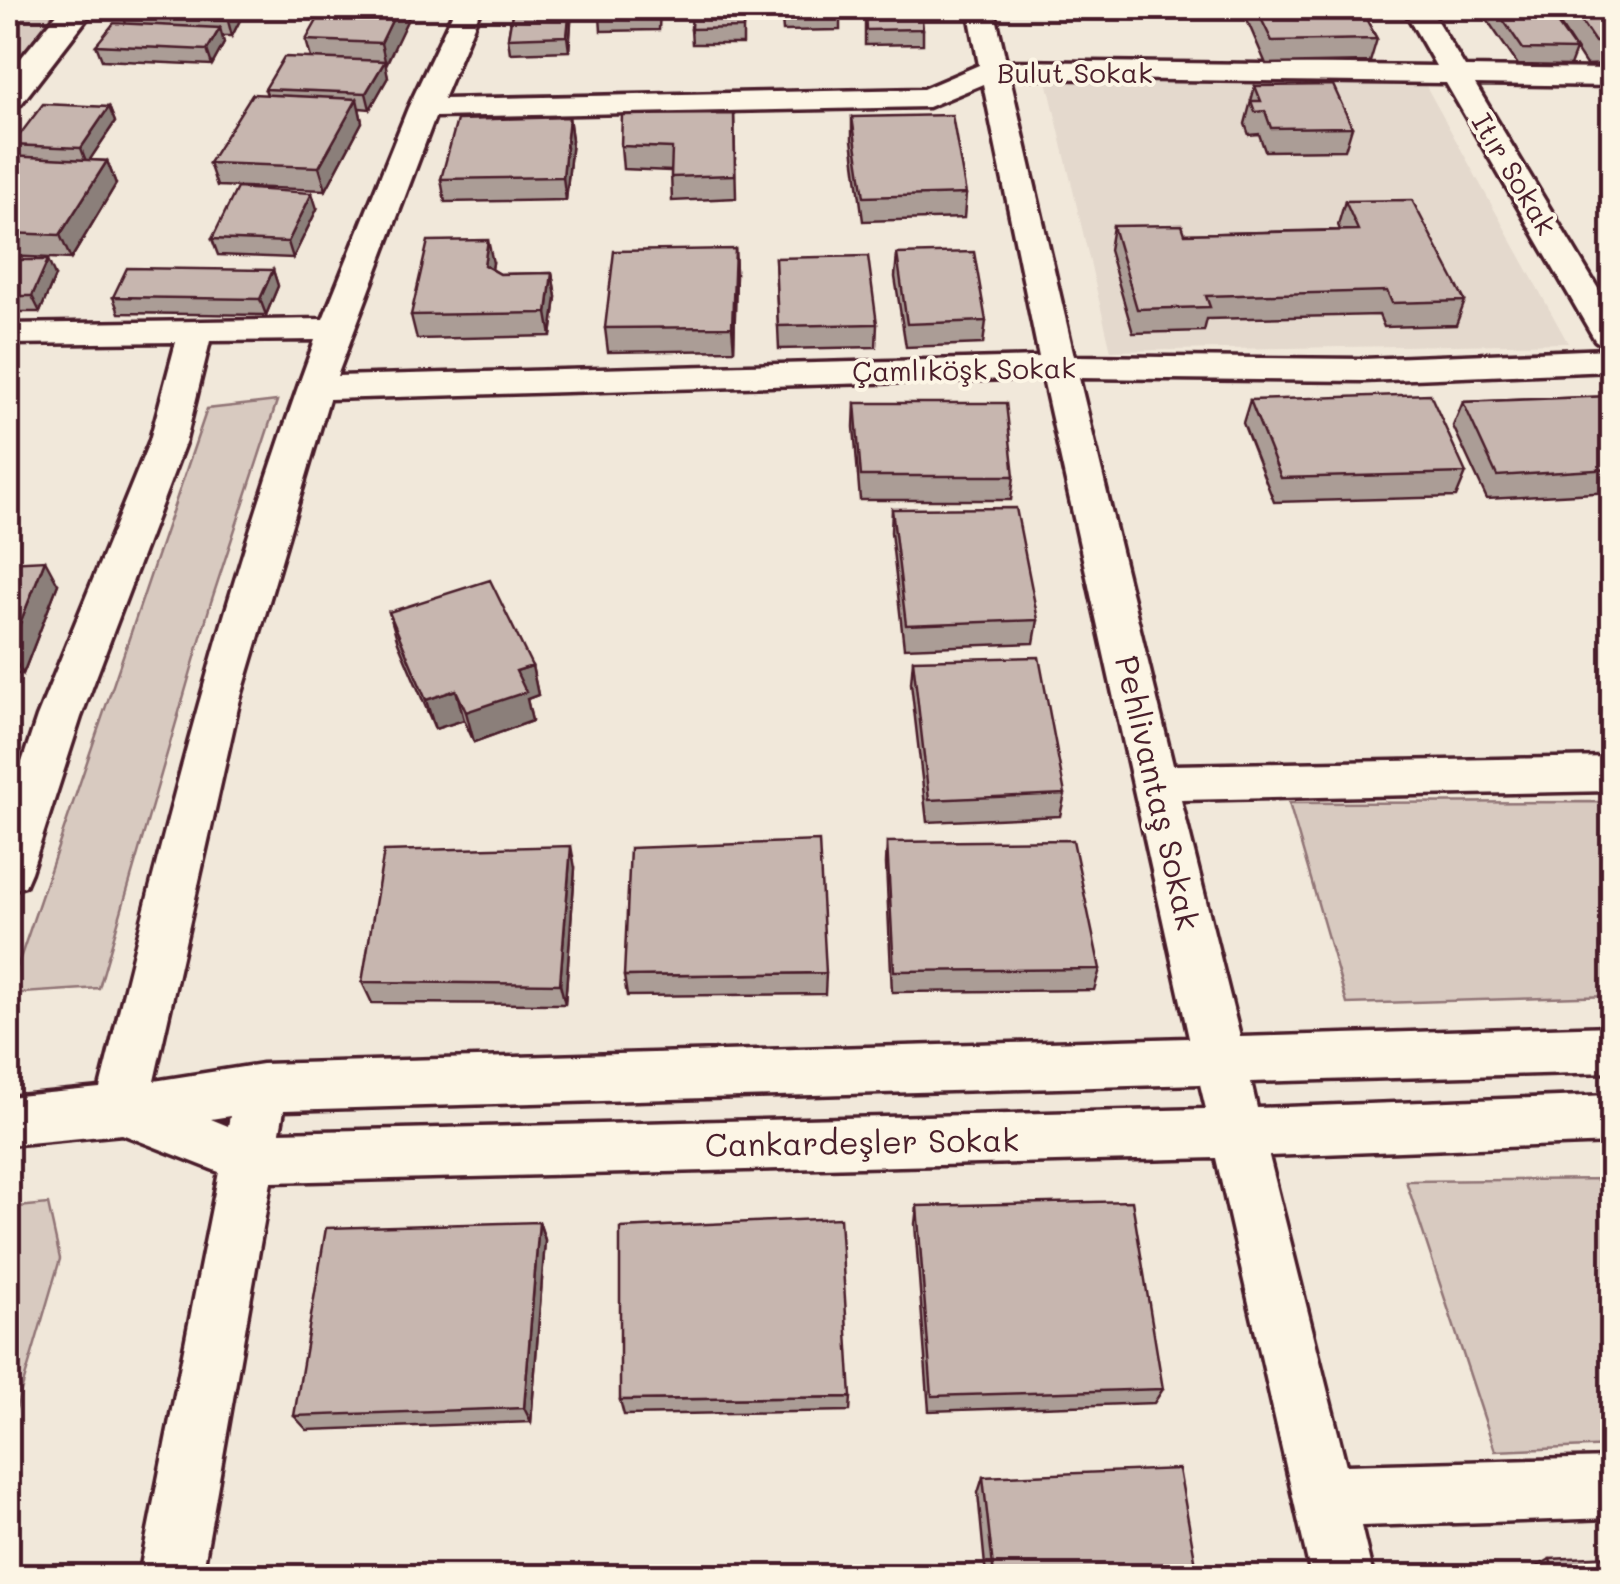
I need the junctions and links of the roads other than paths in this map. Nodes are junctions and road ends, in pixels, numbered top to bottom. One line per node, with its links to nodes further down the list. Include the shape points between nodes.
1 (79, 8): 8 (street)
2 (468, 8): 9 (street)
3 (981, 8): 5 (street, Pehlivantaş Sokak)
4 (1416, 8): 6 (street, Itır Sokak)
5 (994, 69): 6 (street, Bulut Sokak); 9 (street, Bulut Sokak, via 928,98); 15 (street, Pehlivantaş Sokak)
6 (1458, 78): 7 (street, Bulut Sokak); 13 (street, Itır Sokak)
7 (1612, 78)
8 (8, 96)
9 (423, 108): 10 (street)
10 (337, 328): 11 (street); 16 (street)
11 (196, 330): 12 (street); 19 (street, via 168,440 59,717)
12 (8, 334)
13 (1612, 340)
14 (1612, 360): 15 (street, Çamlıköşk Sokak, via 1364,370)
15 (1059, 367): 16 (street, Çamlıköşk Sokak); 18 (street, Pehlivantaş Sokak)
16 (316, 388): 23 (street, via 232,647)
17 (1612, 774): 18 (street)
18 (1155, 783): 21 (street, Pehlivantaş Sokak)
19 (8, 872)
20 (1612, 1049): 21 (street, Cankardeşler Sokak)
21 (1220, 1060): 22 (street, Cankardeşler Sokak); 26 (street, Pehlivantaş Sokak)
22 (262, 1086): 23 (street, Cankardeşler Sokak); 27 (street)
23 (121, 1110): 25 (street, Cankardeşler Sokak); 27 (street, Cankardeşler Sokak)
24 (1612, 1119): 26 (street, Cankardeşler Sokak)
25 (8, 1121)
26 (1237, 1133): 27 (street, Cankardeşler Sokak); 29 (street, Pehlivantaş Sokak)
27 (248, 1158): 30 (street)
28 (1612, 1488): 29 (street)
29 (1322, 1496): 31 (street, Pehlivantaş Sokak)
30 (170, 1576)
31 (1342, 1576)

